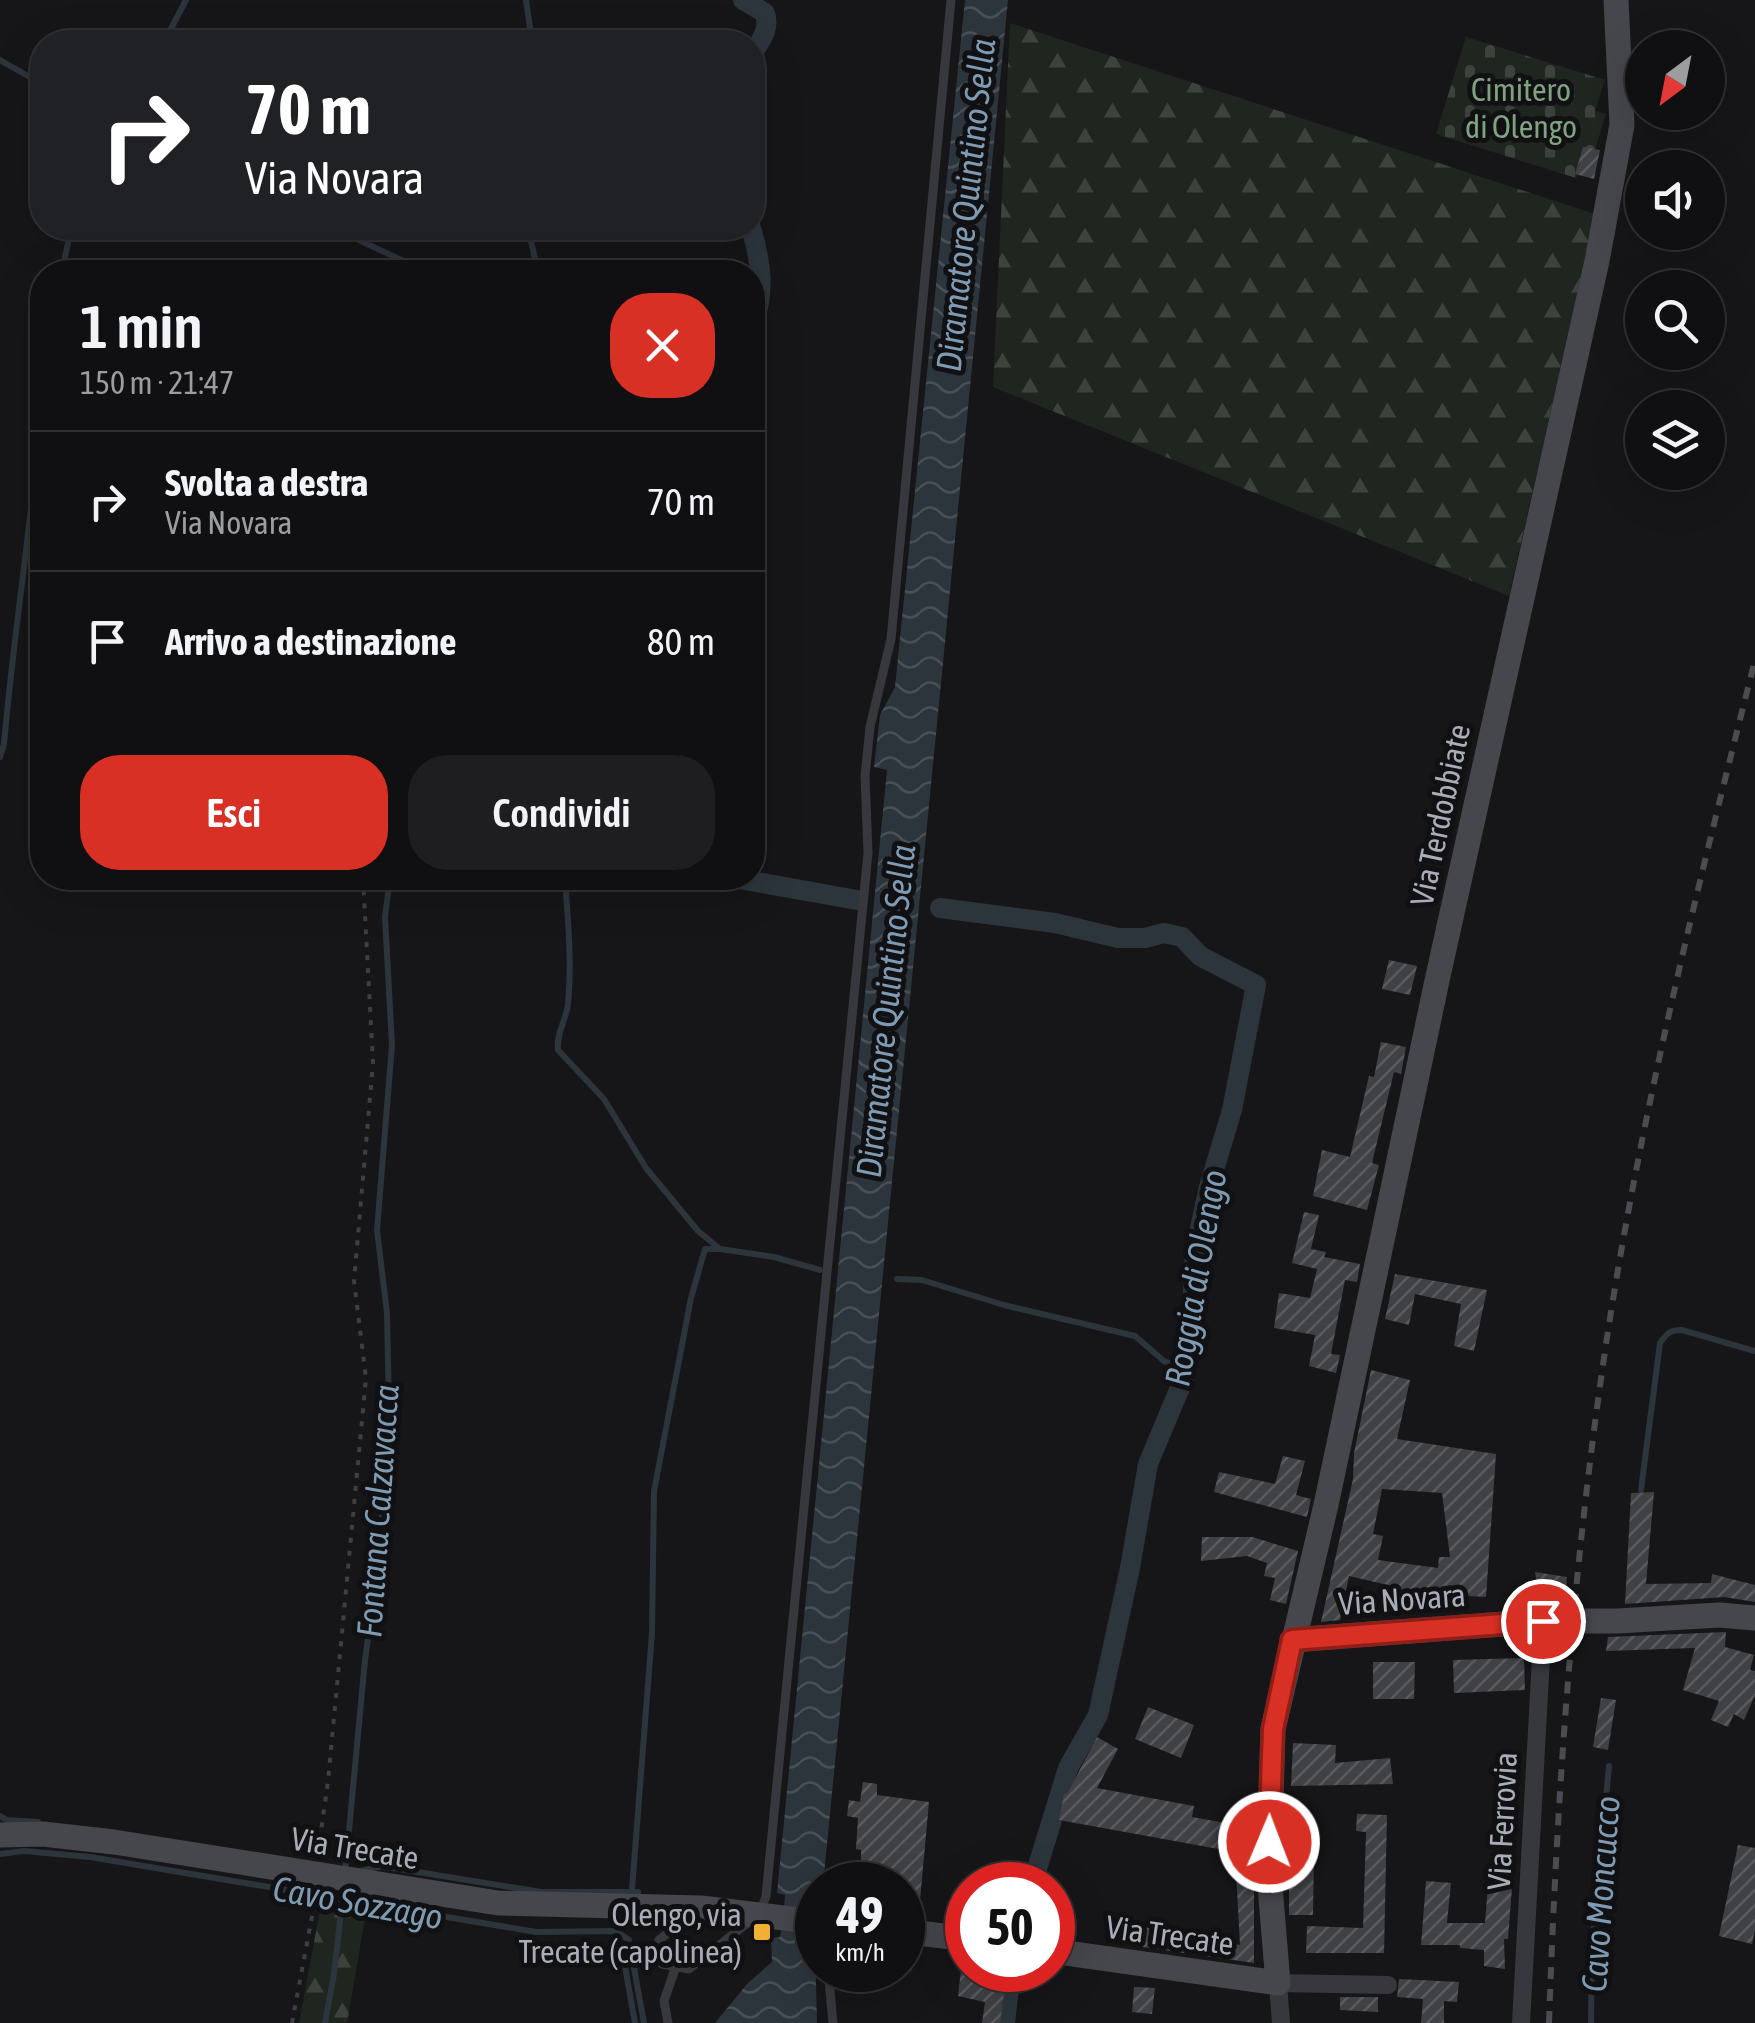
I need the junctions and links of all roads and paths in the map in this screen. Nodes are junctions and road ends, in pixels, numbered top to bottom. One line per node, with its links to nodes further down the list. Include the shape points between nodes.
1 (952, 0): 11 (lane, via 890,639 865,776 868,853 766,1896)
2 (1616, 0): 6 (main road, Via Terdobbiate, via 1622,126 1597,261)
3 (363, 890): 8 (path, via 373,1063 354,1281 366,1378 340,1665)
4 (1755, 1618): 5 (main road, Via Novara)
5 (1543, 1621): 6 (main road, Via Novara); 22 (street, Via Ferrovia)
6 (1292, 1640): 15 (main road, Via Trecate, via 1270,1776)
7 (0, 1834): 8 (main road, Via Trecate)
8 (336, 1872): 10 (main road, Via Trecate, via 498,1904)
9 (314, 1904): 18 (path)
10 (702, 1908): 11 (main road, Via Trecate); 14 (lane, via 659,1940 662,1964)
11 (771, 1916): 12 (main road, Via Trecate); 14 (lane, via 689,1969)
12 (795, 1919)
13 (1075, 1955): 15 (main road, Via Trecate)
14 (676, 1966): 19 (lane, via 664,2001)
15 (1278, 1983): 16 (street, Via Trecate); 21 (street)
16 (1388, 1985)
17 (830, 1992): 20 (lane)
18 (292, 2023)
19 (668, 2023)
20 (832, 2023)
21 (1281, 2023)
22 (1521, 2023)

